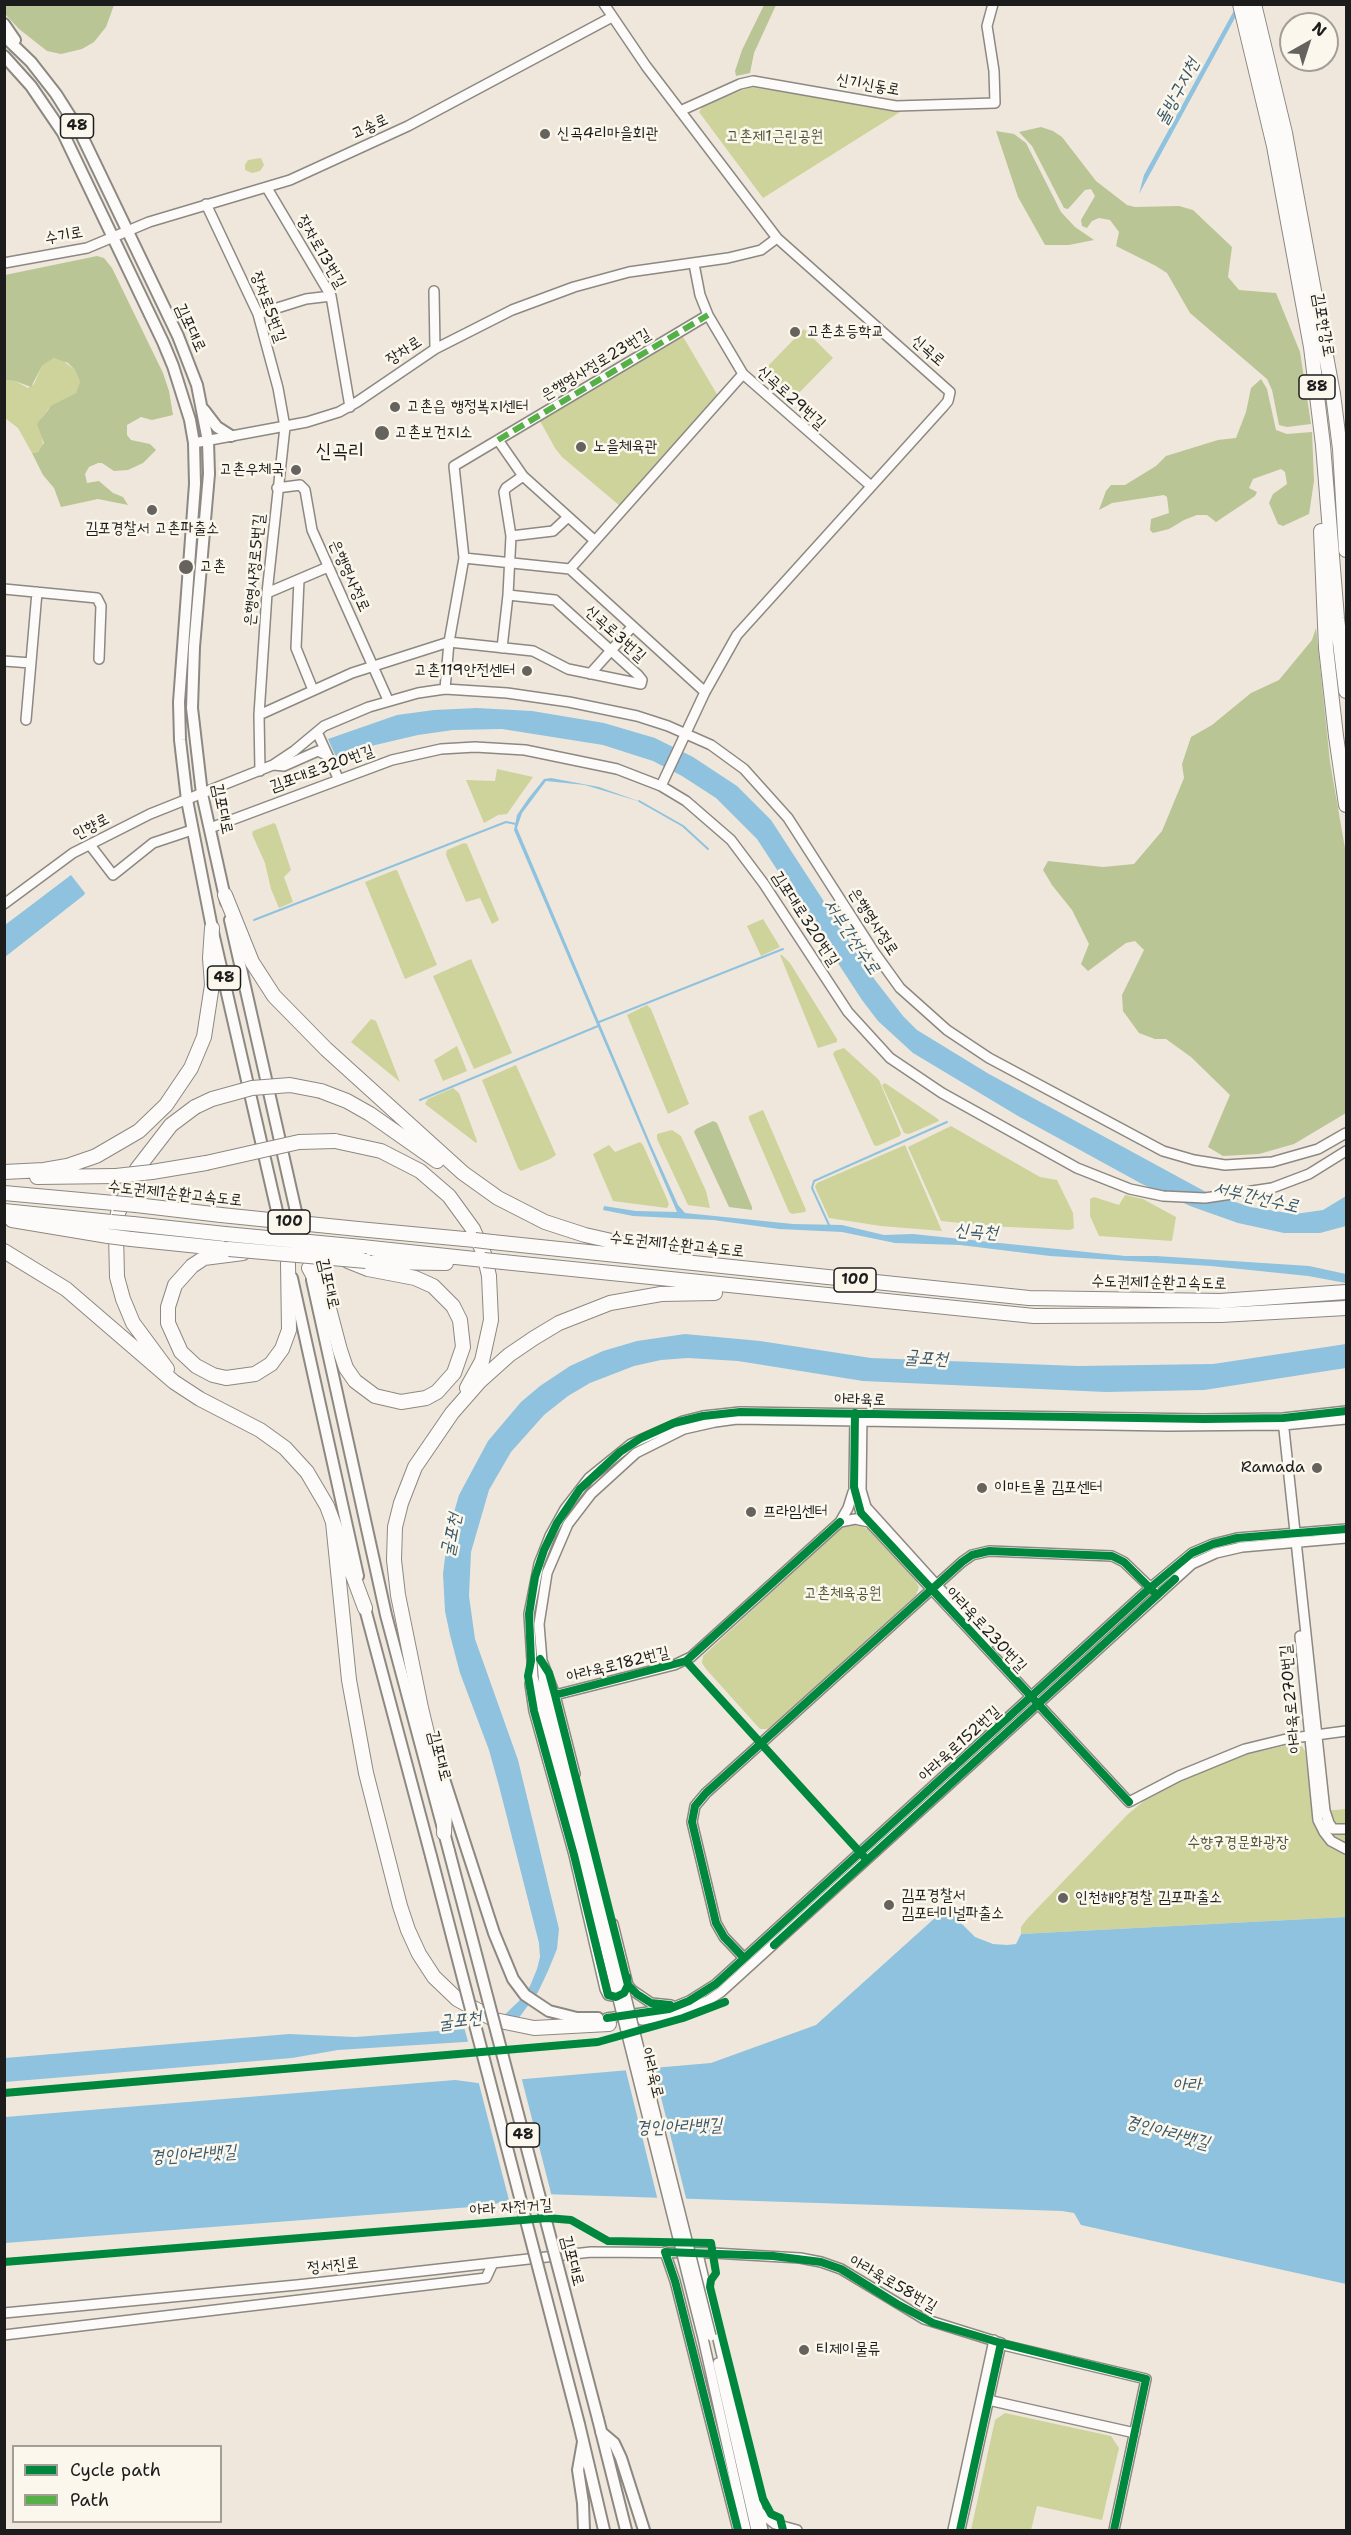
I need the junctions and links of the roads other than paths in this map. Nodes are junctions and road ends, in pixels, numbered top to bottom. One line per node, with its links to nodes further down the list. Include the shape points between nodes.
1 (604, 4): 5 (street, 신곡로)
2 (993, 4): 12 (street, 신기신동로, via 987,26 995,103 896,106 753,81)
3 (1240, 4): 33 (highway, 김포한강로 / 88, via 1274,146 1311,346)
4 (1254, 4): 37 (highway, 김포한강로 / 88, via 1285,133 1333,394)
5 (612, 16): 12 (street, 신곡로); 13 (street, 고송로, via 408,126)
6 (4, 24): 9 (main road)
7 (4, 36): 9 (main road, 김포대로 / 48)
8 (4, 56): 11 (main road, 김포대로 / 48)
9 (31, 62): 15 (main road, 김포대로 / 48, via 80,132)
10 (4, 66): 11 (main road)
11 (31, 86): 16 (main road, 김포대로 / 48, via 63,132)
12 (680, 111): 17 (street, 신곡로)
13 (267, 188): 14 (street, 고송로); 21 (street, 장차로13번길)
14 (206, 204): 15 (street, 고송로); 22 (street, 장차로5번길)
15 (126, 231): 16 (street, 수기로); 27 (main road, 김포대로 / 48, via 185,353)
16 (112, 237): 18 (street, 수기로, via 81,250); 32 (main road, 김포대로 / 48, via 173,366)
17 (777, 238): 19 (street, via 754,252); 35 (street, 신곡로, via 950,392 943,407)
18 (4, 262)
19 (694, 264): 23 (street, 신곡로29번길); 24 (street, 장차로, via 629,272 581,284 521,306)
20 (434, 291): 24 (street)
21 (331, 296): 22 (street); 26 (street, 장차로13번길)
22 (258, 314): 28 (street, 장차로5번길)
23 (708, 315): 25 (street, 신곡로29번길); 30 (street, 은행영사정로23번길)
24 (435, 349): 26 (street, 장차로)
25 (743, 374): 35 (street, 신곡로29번길); 40 (street)
26 (350, 407): 28 (street, 장차로)
27 (203, 409): 29 (main road, via 217,427); 31 (main road, 김포대로 / 48)
28 (285, 427): 29 (street, 장차로); 36 (street, 은행영사정로5번길)
29 (231, 436): 31 (street, 장차로)
30 (498, 440): 34 (street); 42 (street, 은행영사정로23번길, via 454,466)
31 (208, 441): 32 (street, 장차로); 74 (main road, 김포대로 / 48, via 209,474 192,679)
32 (194, 443): 75 (main road, 김포대로 / 48, via 195,492 179,702)
33 (1323, 445): 62 (highway, 김포한강로 / 88); 76 (highway, via 1321,557 1325,621)
34 (523, 476): 38 (street); 39 (street, via 504,492)
35 (871, 486): 63 (street, 신곡로, via 737,635)
36 (277, 488): 44 (street, 은행영사정로, via 300,485 305,490 310,525); 49 (street, 은행영사정로5번길)
37 (1345, 506): 41 (highway, 김포한강로 / 88)
38 (568, 517): 39 (street, via 554,531); 40 (street)
39 (512, 536): 43 (street)
40 (594, 540): 45 (street)
41 (1347, 550)
42 (464, 558): 43 (street); 52 (street, 은행영사정로23번길)
43 (511, 564): 45 (street); 50 (street)
44 (328, 567): 46 (street); 58 (street, 은행영사정로)
45 (570, 569): 51 (street, 신곡로3번길)
46 (299, 580): 49 (street); 61 (street, via 296,648)
47 (4, 589): 48 (street)
48 (37, 592): 56 (street, via 91,596 100,601); 57 (street)
49 (267, 593): 65 (street, 은행영사정로5번길)
50 (508, 595): 53 (street); 54 (street, 신곡로3번길, via 555,600)
51 (632, 627): 54 (street); 63 (street, 신곡로3번길)
52 (449, 642): 53 (street, 신곡로3번길); 58 (street); 60 (street, 은행영사정로23번길)
53 (502, 648): 59 (street, 신곡로3번길, via 538,653 562,667)
54 (611, 651): 59 (street); 59 (street, 신곡로3번길, via 640,677 641,684)
55 (4, 660): 57 (street)
56 (99, 660)
57 (31, 663): 66 (street)
58 (373, 665): 61 (street); 64 (street, 은행영사정로)
59 (590, 674)
60 (445, 689): 64 (street, 은행영사정로); 68 (street, 은행영사정로, via 507,693 597,707 653,721)
61 (313, 690): 65 (street)
62 (1347, 691)
63 (705, 692): 68 (street, 신곡로)
64 (388, 700): 67 (street, 은행영사정로, via 335,720)
65 (260, 715): 71 (street, 은행영사정로5번길)
66 (26, 720)
67 (317, 732): 69 (street); 70 (street, 은행영사정로)
68 (685, 737): 73 (street, 신곡로); 83 (street, 은행영사정로, via 725,754 774,800 900,988 946,1030 989,1058 1163,1151 1194,1160 1225,1165 1272,1162 1318,1149)
69 (328, 756): 70 (street, via 318,751 284,766); 72 (street)
70 (273, 765): 71 (street, 은행영사정로)
71 (260, 771): 74 (street, 은행영사정로)
72 (338, 778): 73 (street, 김포대로320번길, via 423,752 491,747 589,762); 77 (street, 김포대로320번길)
73 (663, 782): 84 (street, 김포대로320번길, via 703,813 740,850 842,1004 872,1041 911,1074 1010,1132 1100,1179 1151,1194 1205,1198 1272,1188 1309,1174)
74 (202, 794): 75 (street, 인향로); 77 (main road, 김포대로 / 48)
75 (187, 800): 78 (main road, 김포대로 / 48); 79 (street, 인향로, via 143,817)
76 (1347, 805)
77 (210, 828): 80 (main road, 김포대로 / 48)
78 (192, 830): 79 (street, via 153,843 113,875); 82 (main road, 김포대로 / 48)
79 (90, 845): 81 (street, 인향로, via 65,857)
80 (225, 895): 87 (highway, via 252,962 290,1015 437,1151); 96 (main road, 김포대로 / 48)
81 (4, 904)
82 (212, 928): 85 (highway, via 212,984 204,1037 191,1068 166,1105 139,1131 96,1156 67,1166); 93 (main road, 김포대로 / 48)
83 (1347, 1133)
84 (1347, 1151)
85 (4, 1173): 103 (highway, bridge, via 59,1178 116,1176 206,1163 299,1142 335,1141 381,1150 420,1171 449,1196 473,1229 484,1254 491,1298 488,1339 482,1361)
86 (4, 1193): 95 (highway, 수도권제1순환고속도로 / 100, bridge)
87 (498, 1198): 95 (highway, via 564,1229); 101 (highway, bridge, via 370,1114 321,1091 291,1085 252,1088 195,1107 171,1125 137,1168 118,1213 115,1254 123,1299 133,1323 164,1366)
88 (4, 1211): 92 (highway, 수도권제1순환고속도로 / 100, bridge)
89 (4, 1218): 91 (highway, bridge)
90 (4, 1251): 101 (highway, via 66,1289 162,1374)
91 (230, 1251): 93 (highway, via 204,1258 192,1266 175,1284 168,1307 168,1323 181,1352 213,1375 226,1378 255,1374 271,1364 282,1349 289,1330); 94 (highway, bridge)
92 (484, 1260): 94 (highway); 97 (highway, 수도권제1순환고속도로 / 100, bridge)
93 (288, 1263): 117 (main road, 김포대로 / 48)
94 (367, 1265): 96 (highway, via 433,1287 453,1306 460,1320 463,1347 459,1362 445,1385 426,1398 387,1400 355,1381 346,1368 327,1301)
95 (714, 1266): 99 (highway, 수도권제1순환고속도로 / 100, via 1029,1298)
96 (309, 1268): 118 (main road, 김포대로 / 48)
97 (760, 1290): 99 (highway, 수도권제1순환고속도로 / 100, via 1034,1316); 103 (highway, via 636,1297 585,1312 550,1328 509,1355)
98 (1347, 1292): 99 (highway, 수도권제1순환고속도로 / 100)
99 (1220, 1308): 100 (highway, 수도권제1순환고속도로 / 100)
100 (1347, 1308)
101 (200, 1399): 108 (highway, via 247,1422 285,1448 319,1491)
102 (1347, 1411): 106 (street, 아라육로)
103 (452, 1413): 123 (highway, via 409,1480 395,1527 398,1595)
104 (858, 1416): 106 (street, 아라육로); 107 (street, 아라육로230번길); 114 (street, 아라육로230번길, via 863,1502); 119 (street, 아라육로, via 760,1412 703,1416 662,1428 620,1452 580,1489 544,1550 529,1614)
105 (1347, 1419): 106 (street, 아라육로)
106 (1283, 1421): 113 (street, 아라육로270번길)
107 (854, 1487): 109 (street); 110 (street, 아라육로230번길, via 858,1506)
108 (333, 1521): 117 (highway); 135 (highway, via 349,1680 366,1773 408,1930 419,1954 439,1982 468,2007 495,2020 524,2027)
109 (840, 1522): 110 (street); 120 (street, 아라육로182번길, via 686,1661)
110 (869, 1522): 114 (street, 아라육로230번길)
111 (1347, 1529): 113 (street, 아라육로152번길)
112 (1347, 1538): 113 (street, 아라육로152번길)
113 (1294, 1540): 115 (street, 아라육로152번길, via 1237,1538 1202,1548 1184,1558); 116 (street, 아라육로152번길, via 1208,1556); 125 (street, 아라육로270번길)
114 (934, 1588): 115 (street, via 972,1555 996,1551 1112,1556 1124,1562); 121 (street, 아라육로230번길); 132 (street, via 695,1806 692,1822 716,1923)
115 (1150, 1588): 116 (street); 121 (street, 아라육로152번길)
116 (1158, 1595): 122 (street, 아라육로152번길)
117 (365, 1608): 148 (main road, 김포대로 / 48, bridge)
118 (386, 1615): 123 (main road); 129 (main road, 김포대로 / 48)
119 (535, 1660): 120 (street, via 549,1673); 133 (street, via 528,1676 534,1711 608,1995 624,1993); 143 (street, 아라육로, bridge)
120 (555, 1695): 133 (street)
121 (1033, 1696): 122 (street, 아라육로230번길); 132 (street, 아라육로152번길)
122 (1040, 1704): 125 (street, 아라육로230번길, via 1129,1802 1230,1754 1273,1741); 135 (street, 아라육로152번길, via 721,1992 674,2015)
123 (421, 1708): 129 (highway, via 445,1808); 135 (main road, via 494,1934 513,1979 539,2006 566,2016)
124 (1347, 1731): 125 (street)
125 (1313, 1735): 126 (street, 아라육로270번길)
126 (1323, 1819): 128 (street); 130 (street, via 1327,1836)
127 (1347, 1829): 128 (street)
128 (1336, 1830): 130 (street, via 1341,1837)
129 (444, 1833): 146 (main road, 김포대로 / 48, bridge)
130 (1337, 1845): 131 (street)
131 (1347, 1849)
132 (744, 1959): 134 (street, 아라육로152번길, via 710,1988)
133 (627, 1977): 134 (street, via 632,1990 651,2003)
134 (679, 2005): 135 (street, 아라육로152번길)
135 (608, 2021)
136 (666, 2252): 137 (street, 아라육로58번길); 138 (street, 정서진로, via 591,2252); 140 (street)
137 (698, 2254): 139 (street); 144 (street, 아라육로58번길, via 821,2262 849,2273 924,2319)
138 (493, 2263): 141 (street, 정서진로); 142 (street, via 486,2278)
139 (701, 2274): 140 (street, via 683,2275); 149 (street)
140 (675, 2281): 154 (street)
141 (4, 2313)
142 (4, 2335)
143 (707, 2337): 155 (street, 아라육로); 156 (street, 아라육로)
144 (996, 2342): 145 (street); 147 (street, 아라육로58번길, via 1146,2379); 159 (street)
145 (988, 2400): 147 (street); 160 (street)
146 (601, 2432): 152 (main road, 김포대로 / 48); 153 (main road, via 614,2443 621,2458)
147 (1135, 2433): 161 (street, 아라육로58번길)
148 (584, 2439): 150 (main road, via 578,2470); 151 (main road, 김포대로 / 48)
149 (758, 2511): 157 (street); 158 (street, via 776,2524)
150 (584, 2530)
151 (604, 2530)
152 (626, 2530)
153 (644, 2530)
154 (738, 2530)
155 (746, 2530)
156 (756, 2530)
157 (763, 2530)
158 (797, 2530)
159 (952, 2530)
160 (960, 2530)
161 (1114, 2530)

